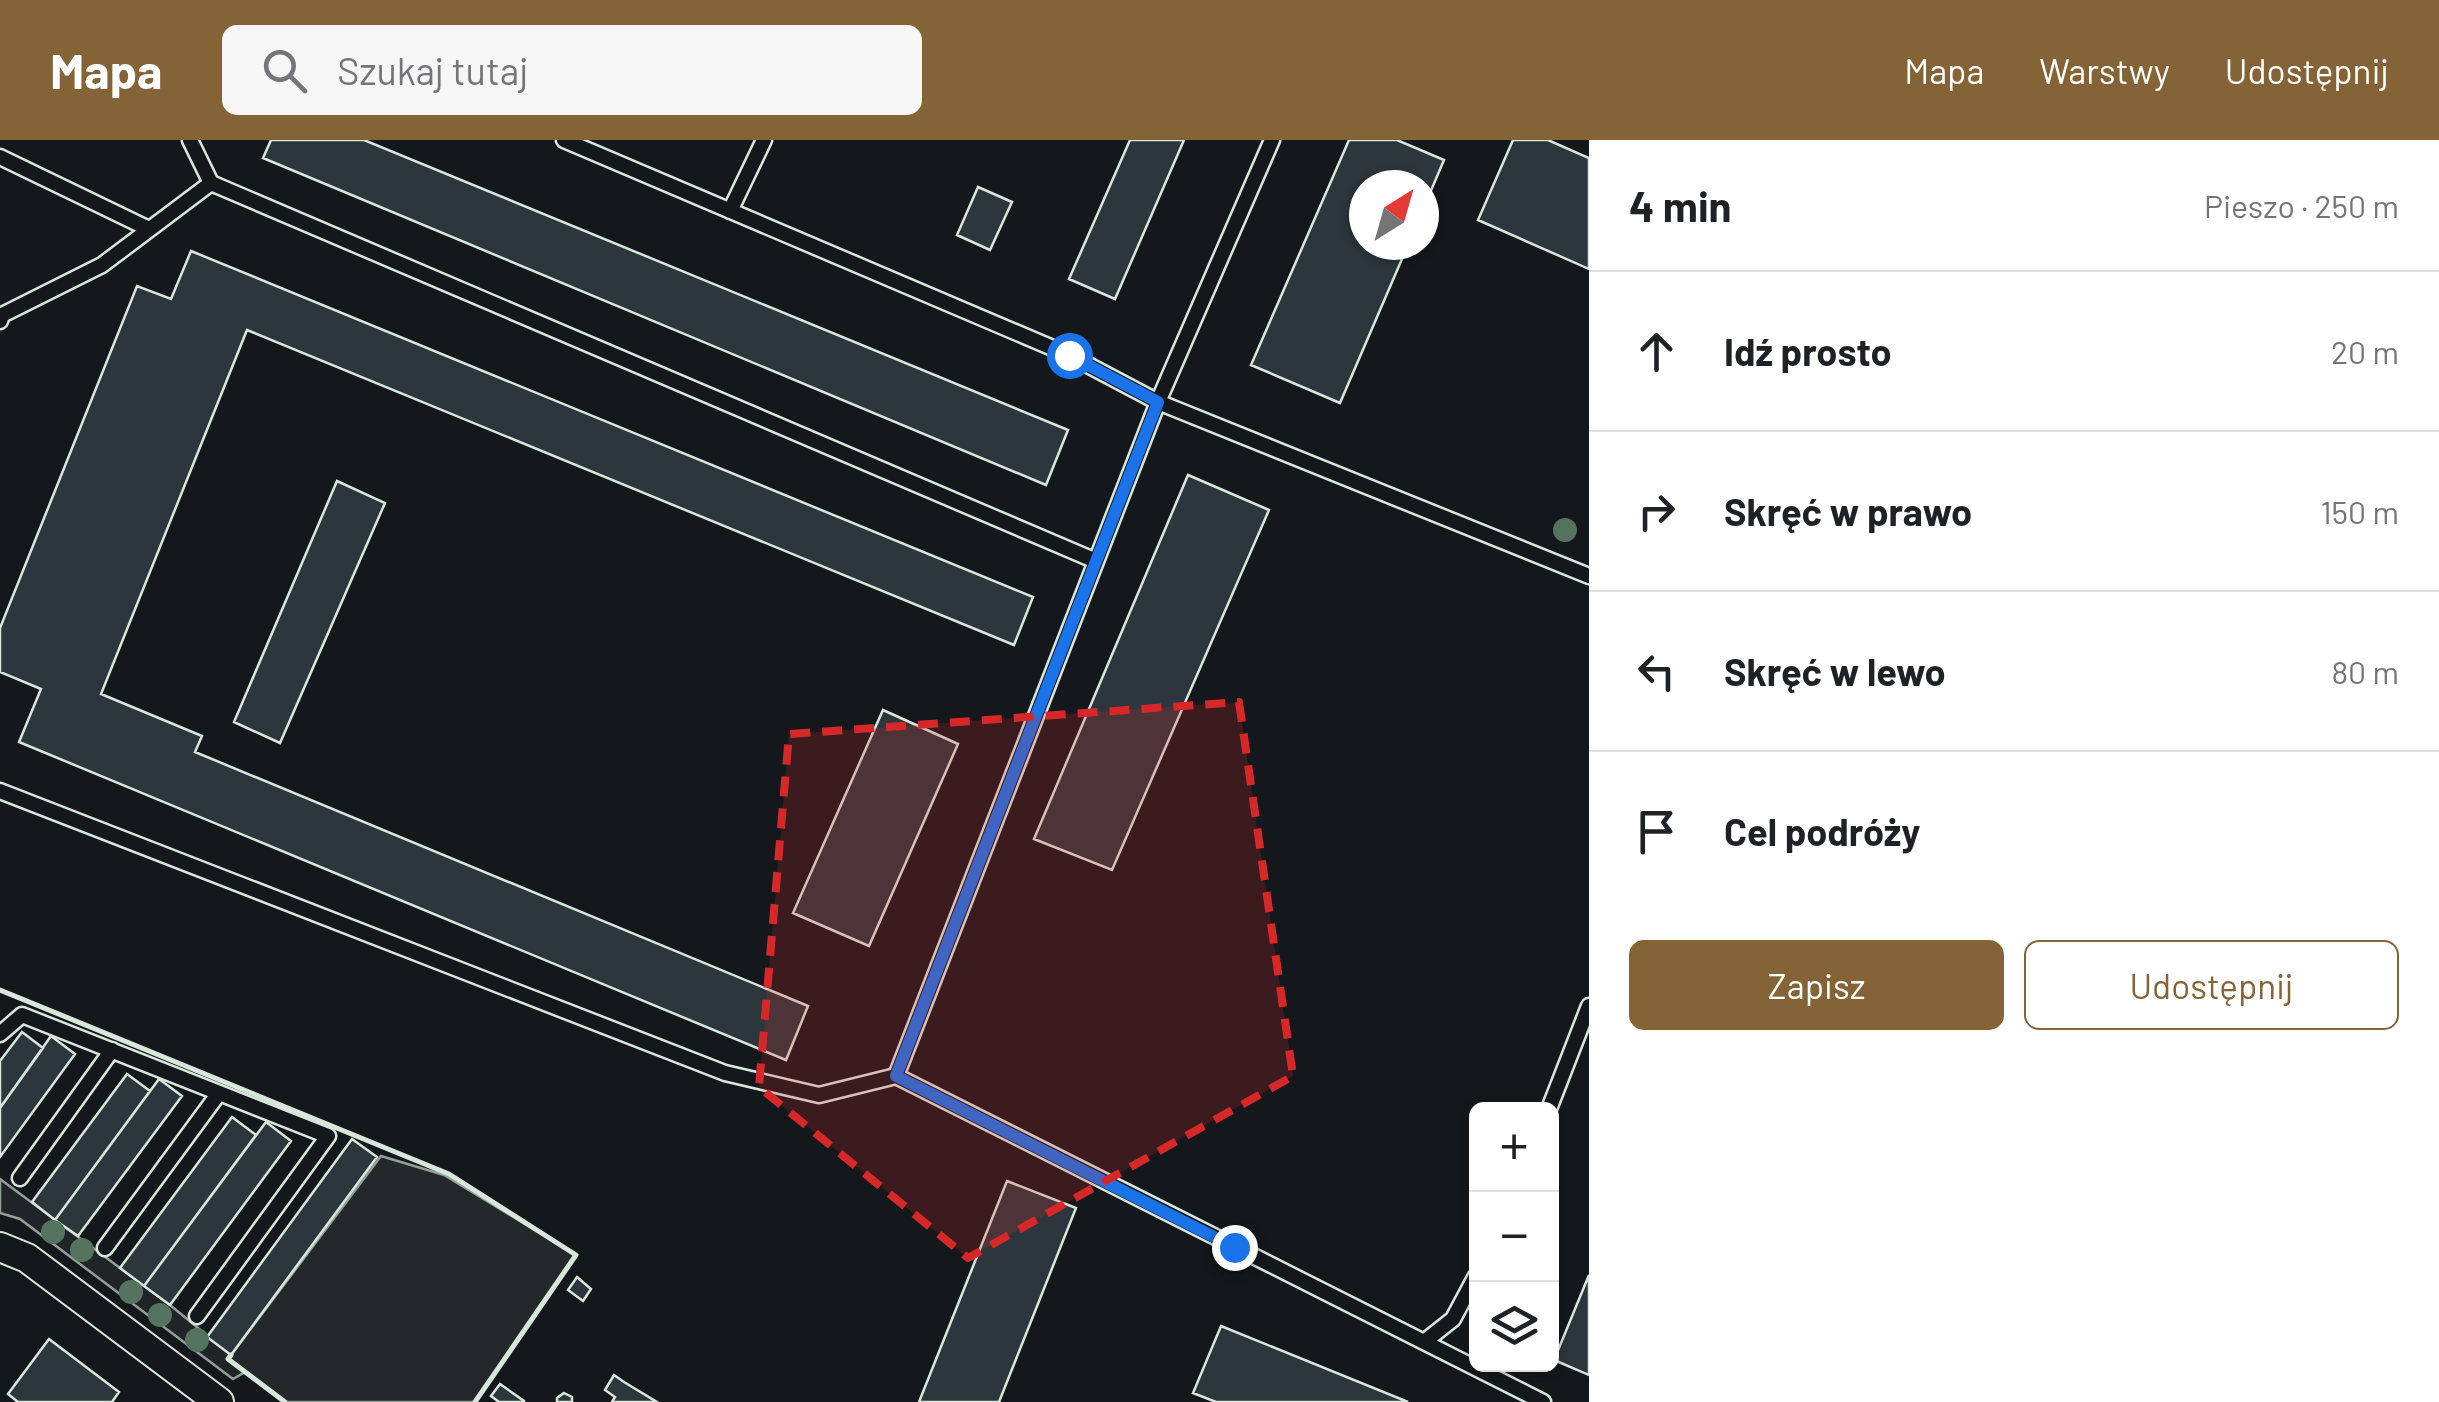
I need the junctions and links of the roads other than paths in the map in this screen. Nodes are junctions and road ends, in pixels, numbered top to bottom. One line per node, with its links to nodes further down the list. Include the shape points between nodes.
1 (190, 140): 6 (lane)
2 (564, 140): 7 (lane)
3 (764, 140): 7 (lane)
4 (1272, 140): 10 (lane)
5 (0, 157): 8 (lane)
6 (211, 182): 8 (lane); 11 (lane)
7 (730, 211): 10 (lane, via 1069,355)
8 (149, 229): 9 (lane, via 102,264)
9 (0, 321)
10 (1158, 402): 11 (lane); 12 (lane)
11 (1096, 561): 17 (lane)
12 (1589, 576)
13 (0, 791): 17 (lane, via 725,1073 819,1095)
14 (1589, 1006): 19 (lane)
15 (0, 1034): 16 (lane, via 22,1015)
16 (112, 1050): 18 (lane); 20 (lane)
17 (896, 1076): 25 (lane)
18 (219, 1092): 22 (lane); 24 (lane, via 328,1136)
19 (1552, 1102)
20 (20, 1178)
21 (0, 1247): 26 (street, via 28,1258)
22 (106, 1248)
23 (1473, 1282): 25 (lane, via 1453,1318)
24 (196, 1316)
25 (1424, 1342): 27 (lane)
26 (219, 1402)
27 (1544, 1402)

